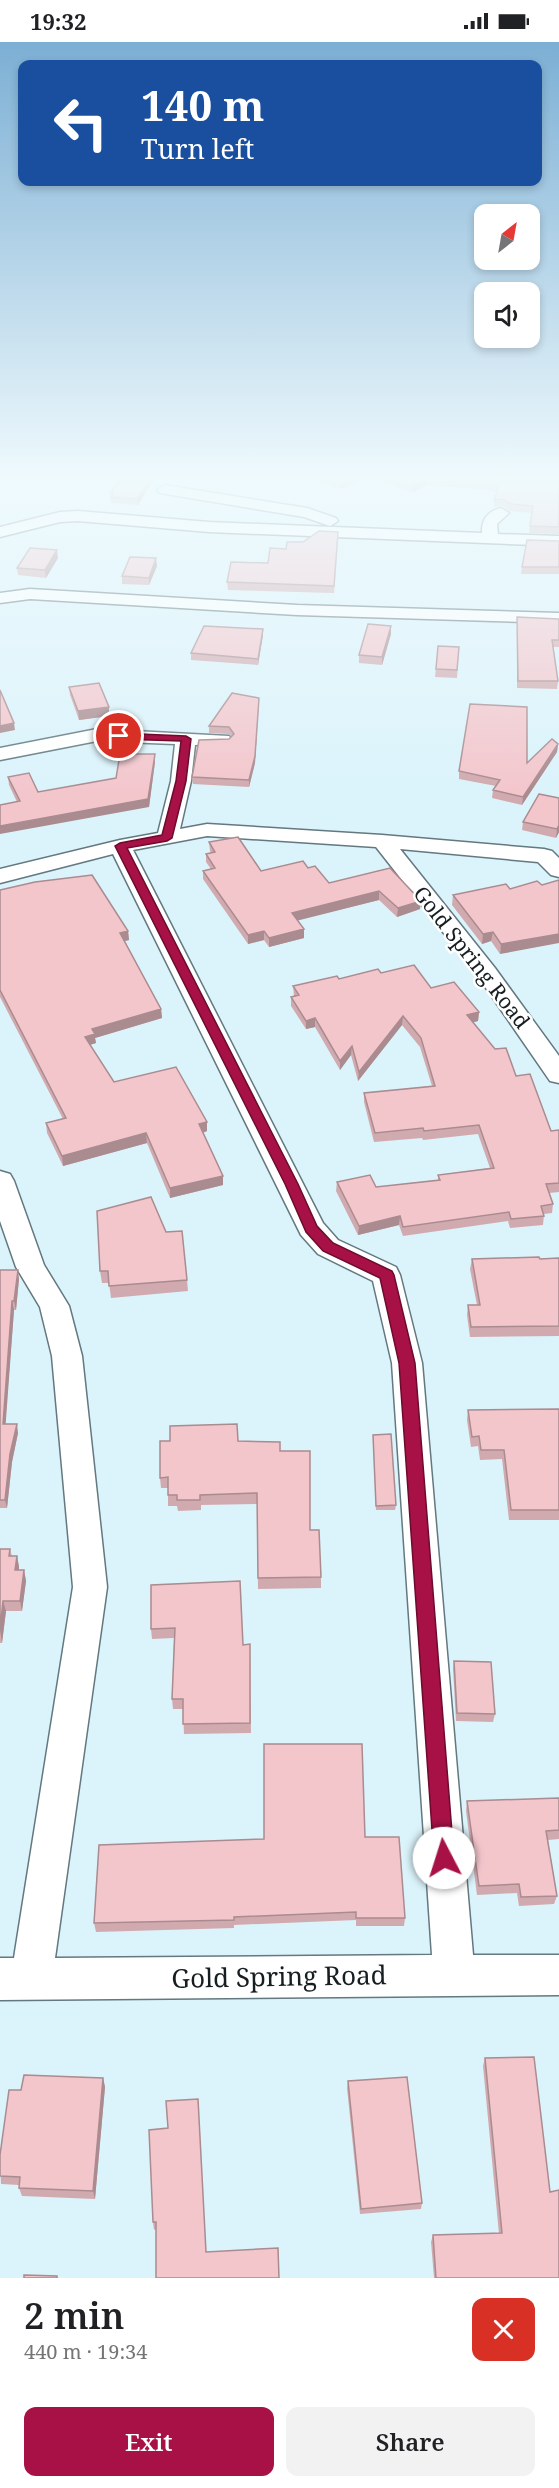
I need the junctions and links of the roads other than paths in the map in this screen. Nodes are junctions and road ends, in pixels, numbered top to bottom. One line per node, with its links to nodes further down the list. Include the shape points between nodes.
1 (0, 598): 2 (street, via 30,594 297,610)
2 (559, 618)
3 (186, 739): 4 (street); 5 (street, via 97,735); 6 (street, via 181,781)
4 (222, 740)
5 (0, 754)
6 (167, 838): 7 (street, via 207,830); 8 (street)
7 (382, 841): 9 (street, via 544,856); 11 (street, Gold Spring Road, via 487,973)
8 (120, 846): 10 (street); 13 (street, via 311,1228 328,1247 386,1275 407,1363)
9 (559, 870)
10 (0, 876)
11 (559, 1075)
12 (0, 1181): 15 (street, via 30,1267 54,1306 68,1356 90,1587)
13 (454, 1974): 14 (street, Gold Spring Road); 15 (street, Gold Spring Road)
14 (559, 1974)
15 (15, 1979)

